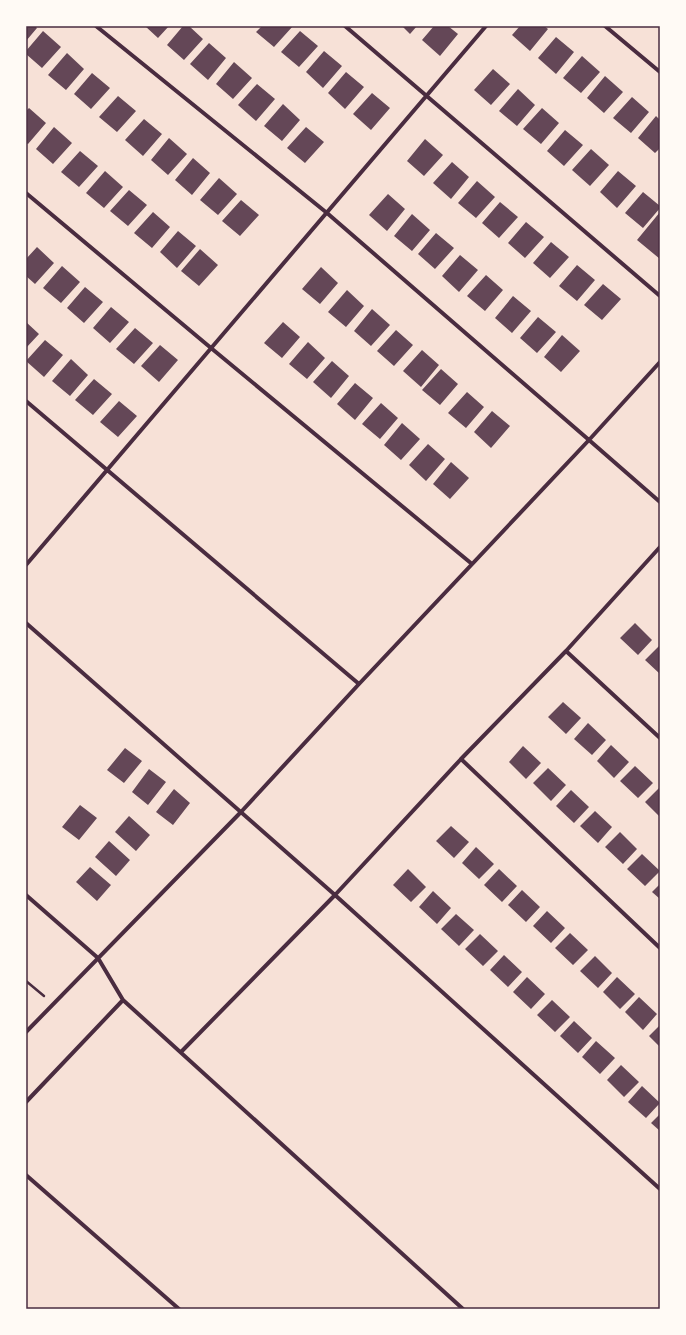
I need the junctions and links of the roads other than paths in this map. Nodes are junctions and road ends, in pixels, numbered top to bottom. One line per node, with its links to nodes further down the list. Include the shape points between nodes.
1 (96, 26): 8 (street)
2 (345, 26): 6 (street)
3 (486, 26): 6 (street)
4 (606, 26): 5 (street)
5 (660, 72)
6 (426, 95): 8 (street); 9 (street)
7 (26, 192): 10 (street)
8 (326, 212): 10 (street); 13 (street)
9 (660, 296)
10 (211, 348): 14 (street); 17 (street)
11 (660, 362): 13 (street)
12 (26, 401): 14 (street)
13 (590, 440): 15 (street); 17 (street)
14 (107, 470): 18 (street); 21 (street)
15 (660, 502)
16 (660, 546): 20 (street)
17 (472, 564): 21 (street)
18 (26, 565)
19 (26, 623): 24 (street)
20 (566, 651): 22 (street); 23 (street)
21 (359, 684): 24 (street)
22 (660, 738)
23 (461, 759): 26 (street); 27 (street)
24 (241, 812): 26 (street); 28 (street)
25 (26, 895): 28 (street)
26 (335, 895): 31 (street); 34 (street)
27 (660, 948)
28 (98, 958): 29 (street); 30 (street)
29 (123, 1000): 31 (street); 32 (street)
30 (26, 1032)
31 (181, 1052): 36 (street)
32 (26, 1102)
33 (26, 1176): 35 (street)
34 (660, 1189)
35 (179, 1309)
36 (463, 1309)

